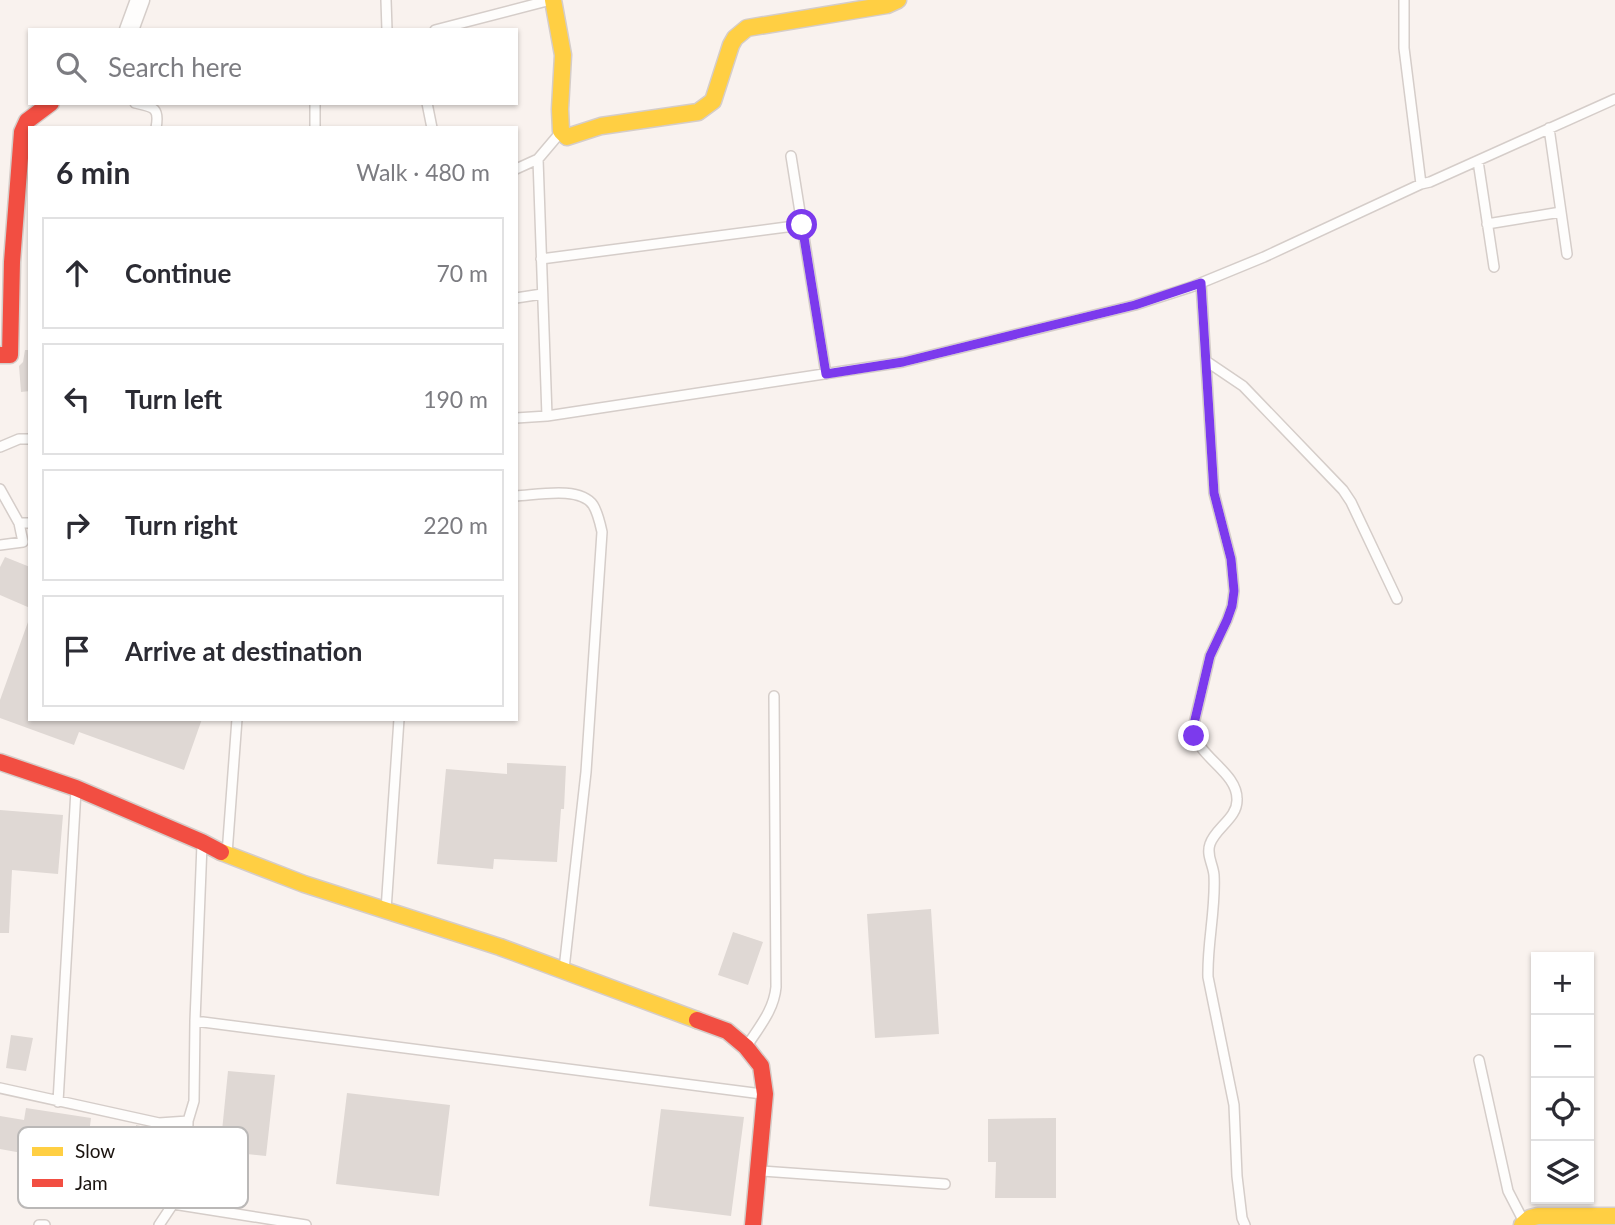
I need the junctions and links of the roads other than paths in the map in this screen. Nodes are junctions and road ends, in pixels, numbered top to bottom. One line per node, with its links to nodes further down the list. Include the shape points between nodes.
1 (139, 0): 6 (street)
2 (386, 0): 7 (lane)
3 (552, 0): 8 (lane); 18 (street, via 563,55)
4 (898, 0): 18 (street, via 747,28 731,45 713,101 698,112 614,124 567,137)
5 (1404, 0): 23 (lane, via 1404,48)
6 (131, 28)
7 (387, 28)
8 (443, 28)
9 (1615, 99): 17 (lane)
10 (48, 105): 29 (street, via 27,121 22,132)
11 (145, 105): 14 (lane, via 156,111)
12 (315, 105): 15 (lane)
13 (427, 105): 16 (lane)
14 (156, 126)
15 (315, 126)
16 (432, 126)
17 (1549, 128): 21 (lane); 24 (lane)
18 (561, 131): 20 (lane)
19 (791, 156): 26 (lane)
20 (538, 159): 22 (lane); 28 (lane)
21 (1478, 160): 23 (lane); 25 (lane)
22 (518, 168)
23 (1421, 184): 31 (lane)
24 (1561, 212): 25 (lane); 27 (lane)
25 (1487, 224): 30 (lane)
26 (802, 225): 28 (lane); 36 (lane)
27 (1567, 254)
28 (541, 259): 32 (lane)
29 (6, 262): 34 (street, via 10,355)
30 (1494, 267)
31 (1201, 283): 35 (lane); 36 (lane, via 1135,305 903,362)
32 (542, 294): 33 (lane); 37 (lane)
33 (518, 298)
34 (0, 355)
35 (1206, 361): 47 (lane, via 1243,386 1343,490); 76 (lane, via 1214,493 1234,591 1210,656 1193,728 1199,744 1233,783 1238,798 1208,850 1214,872 1207,961 1234,1105)
36 (826, 374): 37 (lane)
37 (547, 416): 38 (lane)
38 (518, 418)
39 (28, 439): 40 (lane)
40 (0, 447)
41 (0, 489): 43 (lane)
42 (518, 496): 56 (lane, via 582,495 592,503 602,532 586,772)
43 (19, 523): 44 (lane); 45 (lane)
44 (28, 523)
45 (26, 543): 46 (lane)
46 (0, 545)
47 (1397, 599)
48 (774, 696): 58 (lane, via 775,999)
49 (237, 721): 54 (lane)
50 (399, 721): 55 (lane)
51 (0, 762): 52 (street)
52 (76, 788): 53 (street); 62 (lane)
53 (202, 842): 54 (street); 57 (lane)
54 (227, 855): 55 (street)
55 (386, 911): 56 (street)
56 (564, 970): 58 (street, via 727,1031)
57 (195, 1021): 61 (lane); 63 (lane, via 194,1101)
58 (746, 1047): 61 (street, via 761,1066)
59 (1479, 1060): 70 (lane, via 1508,1191)
60 (0, 1088): 62 (lane)
61 (765, 1094): 65 (street)
62 (58, 1102): 63 (lane, via 159,1123)
63 (188, 1121): 64 (lane)
64 (188, 1127)
65 (758, 1171): 66 (lane); 75 (street)
66 (944, 1184)
67 (170, 1208): 73 (lane)
68 (198, 1208): 74 (lane)
69 (1615, 1216): 70 (street, via 1538,1216)
70 (1523, 1224)
71 (38, 1225): 72 (lane)
72 (45, 1225)
73 (159, 1225)
74 (306, 1225)
75 (753, 1225)
76 (1245, 1225)

